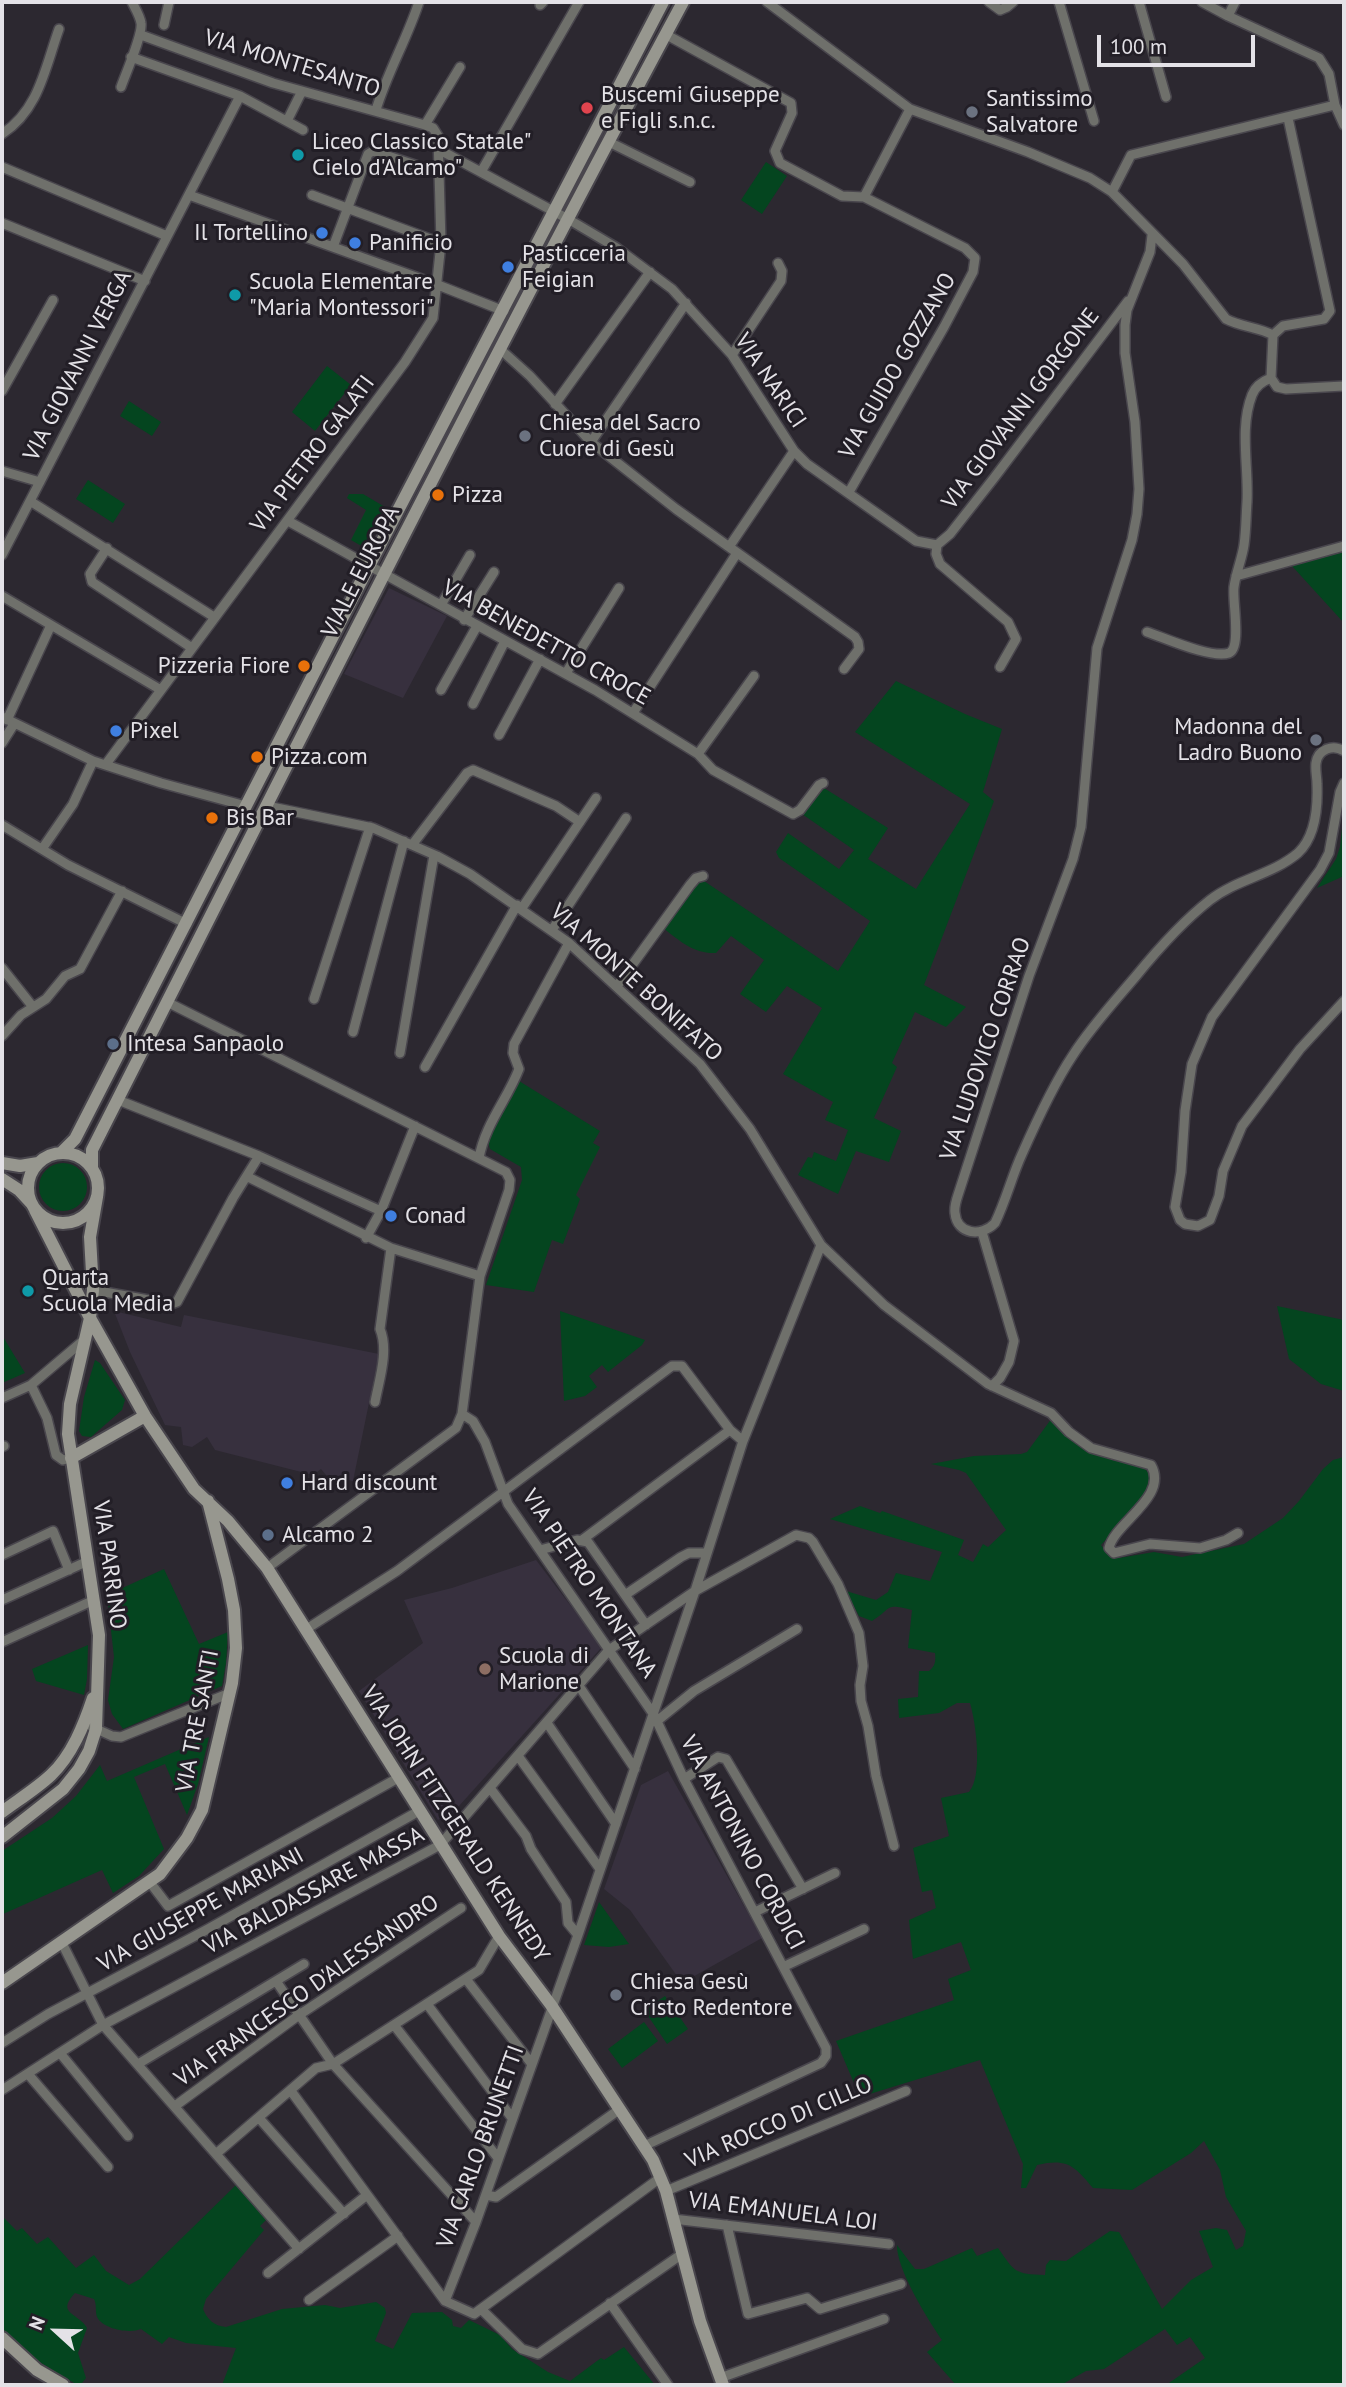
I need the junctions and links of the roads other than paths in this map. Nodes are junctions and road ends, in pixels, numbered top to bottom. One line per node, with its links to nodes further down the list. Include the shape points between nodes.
1 (132, 2): 18 (street)
2 (169, 2): 15 (street)
3 (419, 2): 27 (street)
4 (579, 2): 38 (street)
5 (663, 2): 46 (street, VIALE EUROPA)
6 (683, 2): 17 (street, VIALE EUROPA)
7 (766, 2): 26 (street)
8 (989, 2): 9 (street, via 1000,10)
9 (1013, 2)
10 (1059, 2): 30 (street)
11 (1139, 2): 24 (street)
12 (1202, 2): 14 (street)
13 (1235, 2): 14 (street)
14 (1228, 16): 25 (street, via 1319,58 1329,74)
15 (164, 25)
16 (59, 29): 34 (street, via 29,111)
17 (665, 34): 35 (street, VIALE EUROPA); 44 (street, via 791,103 792,113 776,146 777,160 784,166 842,196)
18 (141, 35): 19 (street); 22 (street, VIA MONTESANTO)
19 (131, 57): 21 (street); 23 (street)
20 (460, 67): 32 (street)
21 (121, 87)
22 (302, 91): 27 (street, VIA MONTESANTO); 29 (street)
23 (240, 96): 29 (street); 42 (street, VIA GIOVANNI VERGA)
24 (1166, 97)
25 (1335, 105): 28 (street); 31 (street)
26 (910, 109): 41 (street, via 1028,152); 44 (street)
27 (376, 110): 32 (street, VIA MONTESANTO)
28 (1287, 118): 41 (street, via 1131,155); 61 (street, via 1330,311 1324,319 1283,326)
29 (287, 121): 33 (street)
30 (1094, 121)
31 (1344, 125)
32 (429, 127): 36 (street, VIA PIETRO GALATI, via 438,136)
33 (303, 130)
34 (2, 134)
35 (609, 142): 40 (street); 47 (street, VIALE EUROPA)
36 (438, 149): 38 (street, VIA NARICI); 39 (street, VIA PIETRO GALATI)
37 (2, 167): 50 (street)
38 (481, 172): 46 (street, VIA NARICI)
39 (439, 173): 45 (street, via 373,151 368,153); 51 (street, VIA PIETRO GALATI)
40 (690, 182)
41 (1112, 192): 49 (street)
42 (189, 195): 50 (street, VIA GIOVANNI VERGA); 52 (street)
43 (312, 195): 45 (street)
44 (864, 197): 72 (street, VIA GUIDO GOZZANO, via 969,251 976,263)
45 (348, 208): 51 (street); 52 (street)
46 (554, 212): 47 (street, VIA NARICI); 60 (street, VIALE EUROPA)
47 (568, 219): 54 (street, VIA NARICI); 62 (street, VIALE EUROPA)
48 (2, 223): 55 (street)
49 (1152, 235): 57 (street, VIA LUDOVICO CORRAO); 61 (street, via 1183,264 1226,319)
50 (167, 236): 55 (street, VIA GIOVANNI VERGA)
51 (441, 243): 56 (street, VIA PIETRO GALATI)
52 (333, 247): 56 (street)
53 (778, 263): 63 (street, via 781,281)
54 (650, 272): 59 (street, VIA NARICI); 67 (street)
55 (145, 281): 71 (street, VIA GIOVANNI VERGA)
56 (438, 285): 60 (street); 74 (street, VIA PIETRO GALATI, via 433,318)
57 (1133, 293): 76 (street, VIA GIOVANNI GORGONE, via 994,478); 153 (street, VIA LUDOVICO CORRAO, via 1125,325 1125,353 1135,422 1138,514 1097,648 1081,827 1073,859 1029,976 954,1210 963,1228)
58 (53, 300): 66 (street)
59 (685, 303): 63 (street, VIA NARICI); 68 (street)
60 (504, 311): 82 (street, VIALE EUROPA)
61 (1273, 335): 64 (street)
62 (500, 349): 67 (street); 84 (street, VIALE EUROPA)
63 (732, 355): 69 (street, VIA NARICI)
64 (1271, 378): 65 (street, via 1277,387 1286,389); 85 (street, via 1251,396 1244,546)
65 (1344, 386)
66 (2, 391)
67 (555, 404): 68 (street)
68 (591, 442): 79 (street)
69 (794, 451): 72 (street, VIA NARICI); 79 (street)
70 (2, 471): 71 (street)
71 (40, 481): 73 (street, VIA GIOVANNI VERGA)
72 (849, 492): 76 (street, VIA NARICI, via 916,541)
73 (30, 501): 75 (street, VIA GIOVANNI VERGA); 78 (street)
74 (288, 521): 82 (street, VIA BENEDETTO CROCE); 89 (street, VIA PIETRO GALATI)
75 (5, 541): 80 (street, VIA GIOVANNI VERGA)
76 (937, 545): 97 (street, via 940,565 1012,628 1015,645)
77 (1344, 545): 85 (street)
78 (107, 548): 89 (street); 95 (street, via 90,574 92,582)
79 (733, 550): 98 (street, via 857,639 859,649); 104 (street)
80 (2, 555)
81 (470, 555): 88 (street)
82 (369, 566): 84 (street, VIA BENEDETTO CROCE); 115 (street, VIALE EUROPA)
83 (494, 572): 90 (street)
84 (384, 574): 88 (street, VIA BENEDETTO CROCE); 116 (street, VIALE EUROPA)
85 (1236, 576): 93 (street, via 1234,650 1206,652)
86 (619, 588): 99 (street)
87 (2, 596): 91 (street)
88 (441, 606): 90 (street, VIA BENEDETTO CROCE)
89 (214, 617): 95 (street, VIA PIETRO GALATI)
90 (464, 620): 92 (street, VIA BENEDETTO CROCE)
91 (51, 625): 101 (street); 105 (street)
92 (477, 626): 94 (street, VIA BENEDETTO CROCE); 102 (street)
93 (1147, 632)
94 (505, 641): 96 (street, VIA BENEDETTO CROCE); 103 (street)
95 (192, 648): 101 (street, VIA PIETRO GALATI)
96 (540, 659): 99 (street, VIA BENEDETTO CROCE); 106 (street)
97 (1000, 667)
98 (844, 669)
99 (566, 673): 104 (street, VIA BENEDETTO CROCE)
100 (754, 676): 109 (street)
101 (161, 690): 111 (street, VIA PIETRO GALATI)
102 (441, 690)
103 (473, 704)
104 (633, 713): 109 (street, VIA BENEDETTO CROCE)
105 (8, 721): 107 (street); 110 (street)
106 (499, 735)
107 (2, 743)
108 (1344, 751): 153 (street, via 1328,748 1318,756 1315,824 1297,853 1208,902 1158,950 1092,1028 1043,1110 995,1223)
109 (698, 754): 112 (street, VIA BENEDETTO CROCE, via 713,769 793,814)
110 (93, 761): 111 (street); 122 (street)
111 (106, 764): 115 (street)
112 (823, 783)
113 (1344, 783): 133 (street, via 1329,853 1320,870 1212,1017 1192,1064 1175,1208 1185,1224 1198,1226 1210,1220 1242,1126 1300,1049)
114 (596, 798): 118 (street)
115 (246, 806): 127 (street, VIALE EUROPA)
116 (267, 806): 120 (street, VIA MONTE BONIFATO); 134 (street, VIALE EUROPA)
117 (626, 818): 128 (street)
118 (580, 822): 121 (street, via 556,806 473,769); 126 (street)
119 (2, 825): 122 (street)
120 (370, 827): 121 (street, VIA MONTE BONIFATO); 132 (street)
121 (408, 843): 123 (street, VIA MONTE BONIFATO); 136 (street)
122 (42, 849): 125 (street)
123 (435, 855): 126 (street, VIA MONTE BONIFATO); 138 (street)
124 (703, 876): 131 (street, via 690,885)
125 (122, 891): 127 (street); 135 (street, via 80,970 65,976)
126 (520, 906): 128 (street, VIA MONTE BONIFATO); 139 (street)
127 (187, 924): 142 (street, VIALE EUROPA, via 75,1139)
128 (552, 930): 129 (street, VIA MONTE BONIFATO)
129 (569, 943): 131 (street, VIA MONTE BONIFATO); 144 (street, via 514,1044 519,1069 491,1121)
130 (2, 968): 135 (street)
131 (617, 986): 155 (street, VIA MONTE BONIFATO, via 718,1084)
132 (314, 999)
133 (1344, 1001)
134 (167, 1002): 140 (street, VIALE EUROPA); 141 (street)
135 (33, 1007): 137 (street)
136 (353, 1032)
137 (2, 1036)
138 (400, 1053)
139 (425, 1067)
140 (118, 1100): 143 (street); 147 (street, VIALE EUROPA, via 92,1150)
141 (415, 1126): 144 (street); 152 (street)
142 (61, 1153): 146 (street); 147 (street, via 73,1154)
143 (259, 1156): 148 (street); 152 (street)
144 (479, 1158): 157 (street, via 506,1172 510,1180)
145 (2, 1163): 146 (street)
146 (38, 1163): 151 (street, via 28,1182)
147 (92, 1167): 150 (street)
148 (248, 1177): 154 (street); 158 (street, via 177,1302)
149 (2, 1178): 151 (street)
150 (97, 1197): 151 (street, via 85,1216 65,1224 43,1218); 158 (street, via 90,1237)
151 (33, 1207): 159 (street, VIA JOHN FITZGERALD KENNEDY)
152 (381, 1211): 154 (street)
153 (982, 1232): 162 (street, via 1014,1341 1009,1362)
154 (366, 1238): 156 (street)
155 (821, 1245): 162 (street, VIA MONTE BONIFATO, via 884,1305); 168 (street, VIA CARLO BRUNETTI)
156 (391, 1248): 157 (street); 164 (street)
157 (480, 1276): 165 (street)
158 (93, 1290): 159 (street)
159 (90, 1318): 160 (street, VIA PARRINO); 166 (street, VIA JOHN FITZGERALD KENNEDY)
160 (84, 1340): 161 (street); 169 (street, VIA PARRINO, via 71,1404)
161 (31, 1385): 163 (street); 169 (street, via 47,1418 56,1455 63,1460)
162 (992, 1386): 172 (street, VIA MONTE BONIFATO, via 1051,1413 1091,1448 1153,1467 1154,1479 1146,1499 1110,1544 1114,1553 1159,1544 1200,1548)
163 (2, 1398)
164 (375, 1402)
165 (462, 1414): 170 (street, VIA PIETRO MONTANA, via 473,1421 485,1442); 178 (street, via 456,1428)
166 (145, 1416): 169 (street); 171 (street, VIA JOHN FITZGERALD KENNEDY)
167 (730, 1430): 168 (street); 170 (street, via 677,1364); 173 (street)
168 (743, 1441): 175 (street, VIA CARLO BRUNETTI)
169 (71, 1458): 177 (street, VIA PARRINO)
170 (503, 1490): 174 (street, VIA PIETRO MONTANA); 186 (street, via 397,1571)
171 (207, 1501): 178 (street, VIA JOHN FITZGERALD KENNEDY); 190 (street, VIA TRE SANTI, via 234,1611 236,1648)
172 (1238, 1533)
173 (583, 1540): 174 (street); 181 (street)
174 (540, 1549): 188 (street, VIA PIETRO MONTANA)
175 (707, 1553): 180 (street, VIA CARLO BRUNETTI); 181 (street, via 681,1557)
176 (2, 1555): 179 (street, via 53,1531)
177 (88, 1561): 179 (street); 183 (street, VIA PARRINO)
178 (267, 1568): 186 (street, VIA JOHN FITZGERALD KENNEDY)
179 (69, 1570): 182 (street)
180 (695, 1591): 184 (street, VIA BALDASSARE MASSA); 191 (street, VIA CARLO BRUNETTI); 204 (street, VIA BALDASSARE MASSA, via 796,1535 813,1542 859,1633 863,1666 860,1701)
181 (625, 1595): 184 (street)
182 (2, 1600)
183 (94, 1601): 187 (street); 193 (street, VIA PARRINO, via 99,1677)
184 (646, 1625): 188 (street, VIA BALDASSARE MASSA)
185 (797, 1629): 191 (street)
186 (305, 1630): 196 (street, VIA JOHN FITZGERALD KENNEDY)
187 (2, 1642)
188 (610, 1650): 189 (street, VIA BALDASSARE MASSA); 191 (street, VIA PIETRO MONTANA)
189 (579, 1686): 192 (street, VIA BALDASSARE MASSA); 195 (street)
190 (230, 1693): 193 (street, via 121,1738); 207 (street, VIA TRE SANTI, via 202,1810 187,1838 160,1874)
191 (655, 1718): 195 (street, VIA CARLO BRUNETTI); 197 (street, VIA ANTONINO CORDICI)
192 (547, 1723): 194 (street, VIA BALDASSARE MASSA); 201 (street)
193 (90, 1726): 200 (street, VIA PARRINO, via 51,1775); 202 (street, VIA PARRINO, via 89,1751 79,1769 63,1788)
194 (518, 1756): 198 (street, VIA BALDASSARE MASSA); 205 (street)
195 (635, 1769): 201 (street, VIA CARLO BRUNETTI)
196 (398, 1778): 199 (street, VIA JOHN FITZGERALD KENNEDY); 207 (street, via 168,1906)
197 (684, 1779): 208 (street, via 718,1757 726,1759); 210 (street, VIA ANTONINO CORDICI)
198 (490, 1788): 203 (street, VIA BALDASSARE MASSA); 212 (street, via 566,1902 568,1923)
199 (419, 1811): 203 (street, VIA JOHN FITZGERALD KENNEDY); 220 (street, VIA GIUSEPPE MARIANI)
200 (2, 1812)
201 (616, 1824): 205 (street, VIA CARLO BRUNETTI)
202 (2, 1837)
203 (440, 1845): 213 (street, VIA JOHN FITZGERALD KENNEDY); 224 (street, VIA BALDASSARE MASSA)
204 (894, 1846)
205 (600, 1869): 212 (street, VIA CARLO BRUNETTI)
206 (835, 1873): 208 (street)
207 (149, 1881): 214 (street, VIA TRE SANTI)
208 (803, 1889): 210 (street)
209 (461, 1908): 223 (street, VIA FRANCESCO D'ALESSANDRO)
210 (755, 1912): 216 (street, VIA ANTONINO CORDICI)
211 (864, 1929): 216 (street)
212 (578, 1935): 222 (street, VIA CARLO BRUNETTI)
213 (499, 1936): 217 (street, via 479,1970); 222 (street, VIA JOHN FITZGERALD KENNEDY)
214 (62, 1943): 219 (street, VIA TRE SANTI); 220 (street)
215 (304, 1964): 218 (street)
216 (785, 1966): 240 (street, VIA ANTONINO CORDICI, via 826,2048 821,2063)
217 (466, 1979): 221 (street); 228 (street)
218 (276, 1981): 223 (street); 229 (street)
219 (2, 1983)
220 (87, 1993): 224 (street); 226 (street, VIA GIUSEPPE MARIANI)
221 (427, 2004): 225 (street); 238 (street)
222 (551, 2005): 228 (street, VIA CARLO BRUNETTI); 236 (street, VIA JOHN FITZGERALD KENNEDY)
223 (299, 2015): 230 (street); 235 (street, VIA FRANCESCO D'ALESSANDRO)
224 (103, 2025): 227 (street, VIA BALDASSARE MASSA); 229 (street)
225 (394, 2025): 230 (street); 242 (street)
226 (2, 2043)
227 (60, 2053): 231 (street, VIA BALDASSARE MASSA); 239 (street)
228 (531, 2063): 238 (street, VIA CARLO BRUNETTI)
229 (138, 2064): 235 (street)
230 (333, 2064): 233 (street, via 316,2068); 250 (street)
231 (28, 2074): 232 (street, VIA BALDASSARE MASSA); 243 (street)
232 (2, 2090)
233 (291, 2091): 237 (street); 246 (street)
234 (906, 2091): 245 (street, VIA ROCCO DI CILLO)
235 (175, 2106): 241 (street)
236 (620, 2109): 240 (street, VIA JOHN FITZGERALD KENNEDY); 247 (street, via 496,2197)
237 (260, 2118): 241 (street); 248 (street)
238 (512, 2118): 242 (street, VIA CARLO BRUNETTI)
239 (128, 2136)
240 (644, 2146): 244 (street, VIA JOHN FITZGERALD KENNEDY)
241 (217, 2153): 254 (street)
242 (498, 2158): 247 (street, VIA CARLO BRUNETTI)
243 (108, 2167)
244 (660, 2178): 245 (street, VIA JOHN FITZGERALD KENNEDY); 261 (street)
245 (666, 2191): 249 (street, VIA JOHN FITZGERALD KENNEDY)
246 (368, 2195): 248 (street); 252 (street)
247 (486, 2195): 250 (street, VIA CARLO BRUNETTI)
248 (344, 2214): 254 (street)
249 (673, 2219): 251 (street, VIA EMANUELA LOI); 255 (street, VIA JOHN FITZGERALD KENNEDY)
250 (476, 2222): 259 (street, VIA CARLO BRUNETTI)
251 (727, 2225): 253 (street, VIA EMANUELA LOI); 257 (street, via 748,2314 807,2298 820,2309)
252 (398, 2236): 258 (street); 259 (street)
253 (889, 2244)
254 (299, 2249): 256 (street)
255 (682, 2254): 260 (street); 264 (street, VIA JOHN FITZGERALD KENNEDY)
256 (268, 2273)
257 (901, 2284)
258 (309, 2300)
259 (445, 2301): 261 (street)
260 (610, 2303): 261 (street, via 538,2354 522,2349); 266 (street)
261 (477, 2311)
262 (884, 2319): 264 (street)
263 (2, 2338): 265 (street, via 37,2370)
264 (721, 2381)
265 (63, 2385)
266 (668, 2385)

